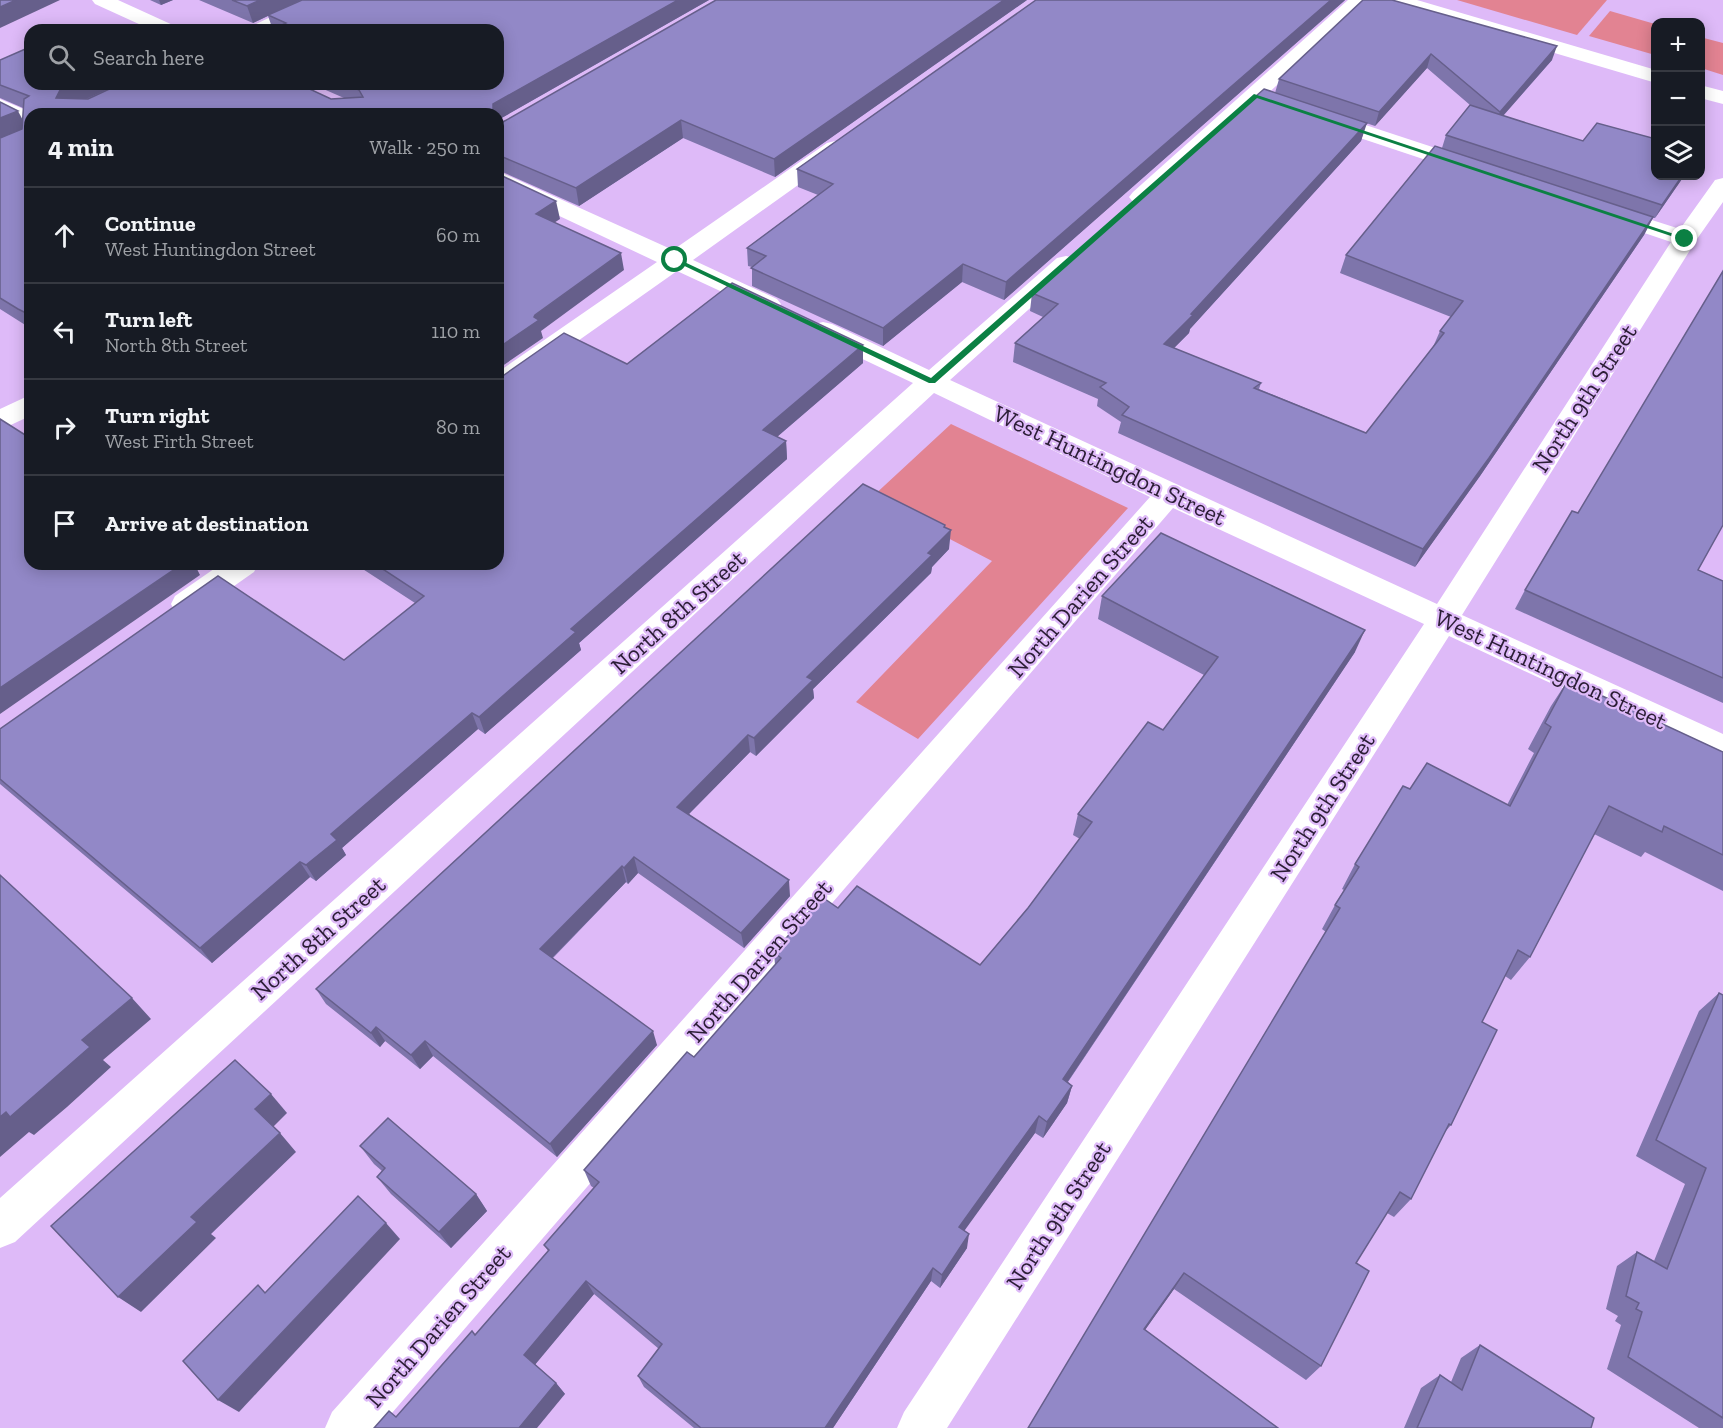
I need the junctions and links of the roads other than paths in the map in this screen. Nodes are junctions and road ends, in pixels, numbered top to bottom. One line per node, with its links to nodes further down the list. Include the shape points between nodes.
1 (102, 0): 5 (street)
2 (322, 0): 6 (street)
3 (1360, 0): 18 (street, via 1267,99)
4 (1396, 0): 7 (street)
5 (155, 24)
6 (272, 24)
7 (1651, 76)
8 (1705, 92): 9 (street)
9 (1723, 98)
10 (0, 105): 12 (street)
11 (1301, 111): 14 (street)
12 (24, 117)
13 (850, 137): 21 (street)
14 (1493, 175)
15 (504, 181): 21 (street, West Huntingdon Street)
16 (1722, 188): 19 (street, North 9th Street)
17 (1584, 205): 19 (street)
18 (1121, 215)
19 (1685, 239): 29 (street, North 9th Street)
20 (1085, 246): 23 (street, North 8th Street)
21 (675, 260): 22 (street); 23 (street, West Huntingdon Street)
22 (504, 381)
23 (932, 381): 26 (street, West Huntingdon Street); 31 (street, North 8th Street)
24 (24, 407): 25 (street)
25 (0, 421)
26 (1169, 494): 29 (street, West Huntingdon Street); 32 (street, North Darien Street)
27 (234, 570): 28 (street)
28 (165, 619)
29 (1443, 620): 30 (street, West Huntingdon Street); 33 (street, North 9th Street)
30 (1723, 749)
31 (0, 1227)
32 (348, 1428)
33 (920, 1428)

